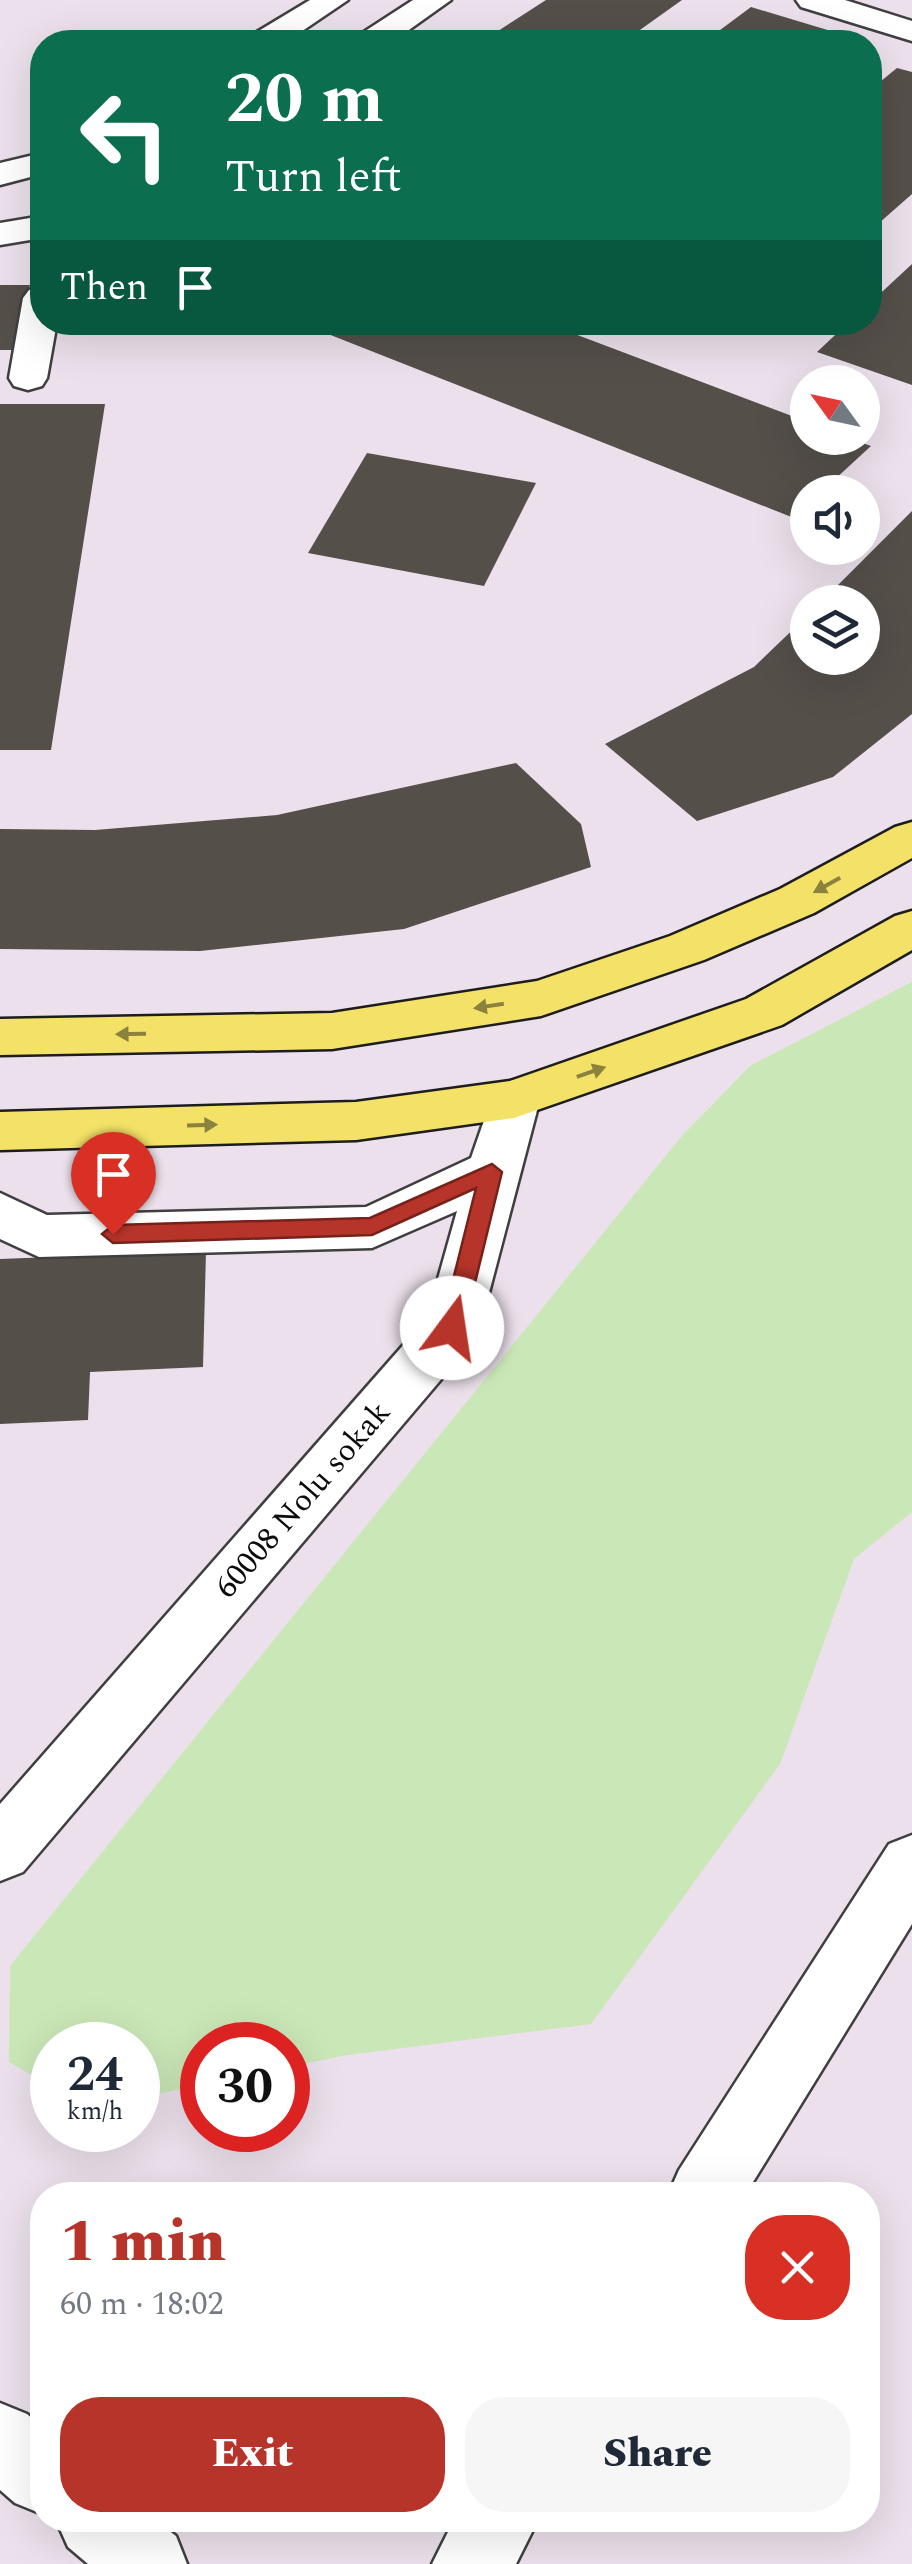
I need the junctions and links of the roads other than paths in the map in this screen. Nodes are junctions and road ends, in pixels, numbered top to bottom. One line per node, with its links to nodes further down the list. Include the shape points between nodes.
1 (332, 0): 4 (street)
2 (436, 0): 5 (street)
3 (812, 0): 6 (street)
4 (283, 30)
5 (390, 30)
6 (912, 31)
7 (30, 167): 8 (street)
8 (0, 174)
9 (30, 228): 10 (street)
10 (0, 234)
11 (36, 335): 12 (street)
12 (28, 378)
13 (912, 838): 15 (main road, one-way to 15, via 797,901 541,998 332,1031)
14 (912, 928): 16 (main road, one-way to 14, via 764,1012)
15 (0, 1036)
16 (514, 1100): 17 (main road, one-way to 16, via 356,1121); 18 (street, 60008 Nolu sokak)
17 (0, 1131)
18 (492, 1172): 19 (street, via 372,1227 39,1236); 20 (street, 60008 Nolu sokak, via 452,1328)
19 (0, 1213)
20 (0, 1850)
21 (912, 1865): 22 (street)
22 (712, 2182)
23 (0, 2441): 24 (street)
24 (30, 2466)
25 (109, 2532): 27 (street)
26 (491, 2532): 28 (street)
27 (148, 2564)
28 (471, 2564)

